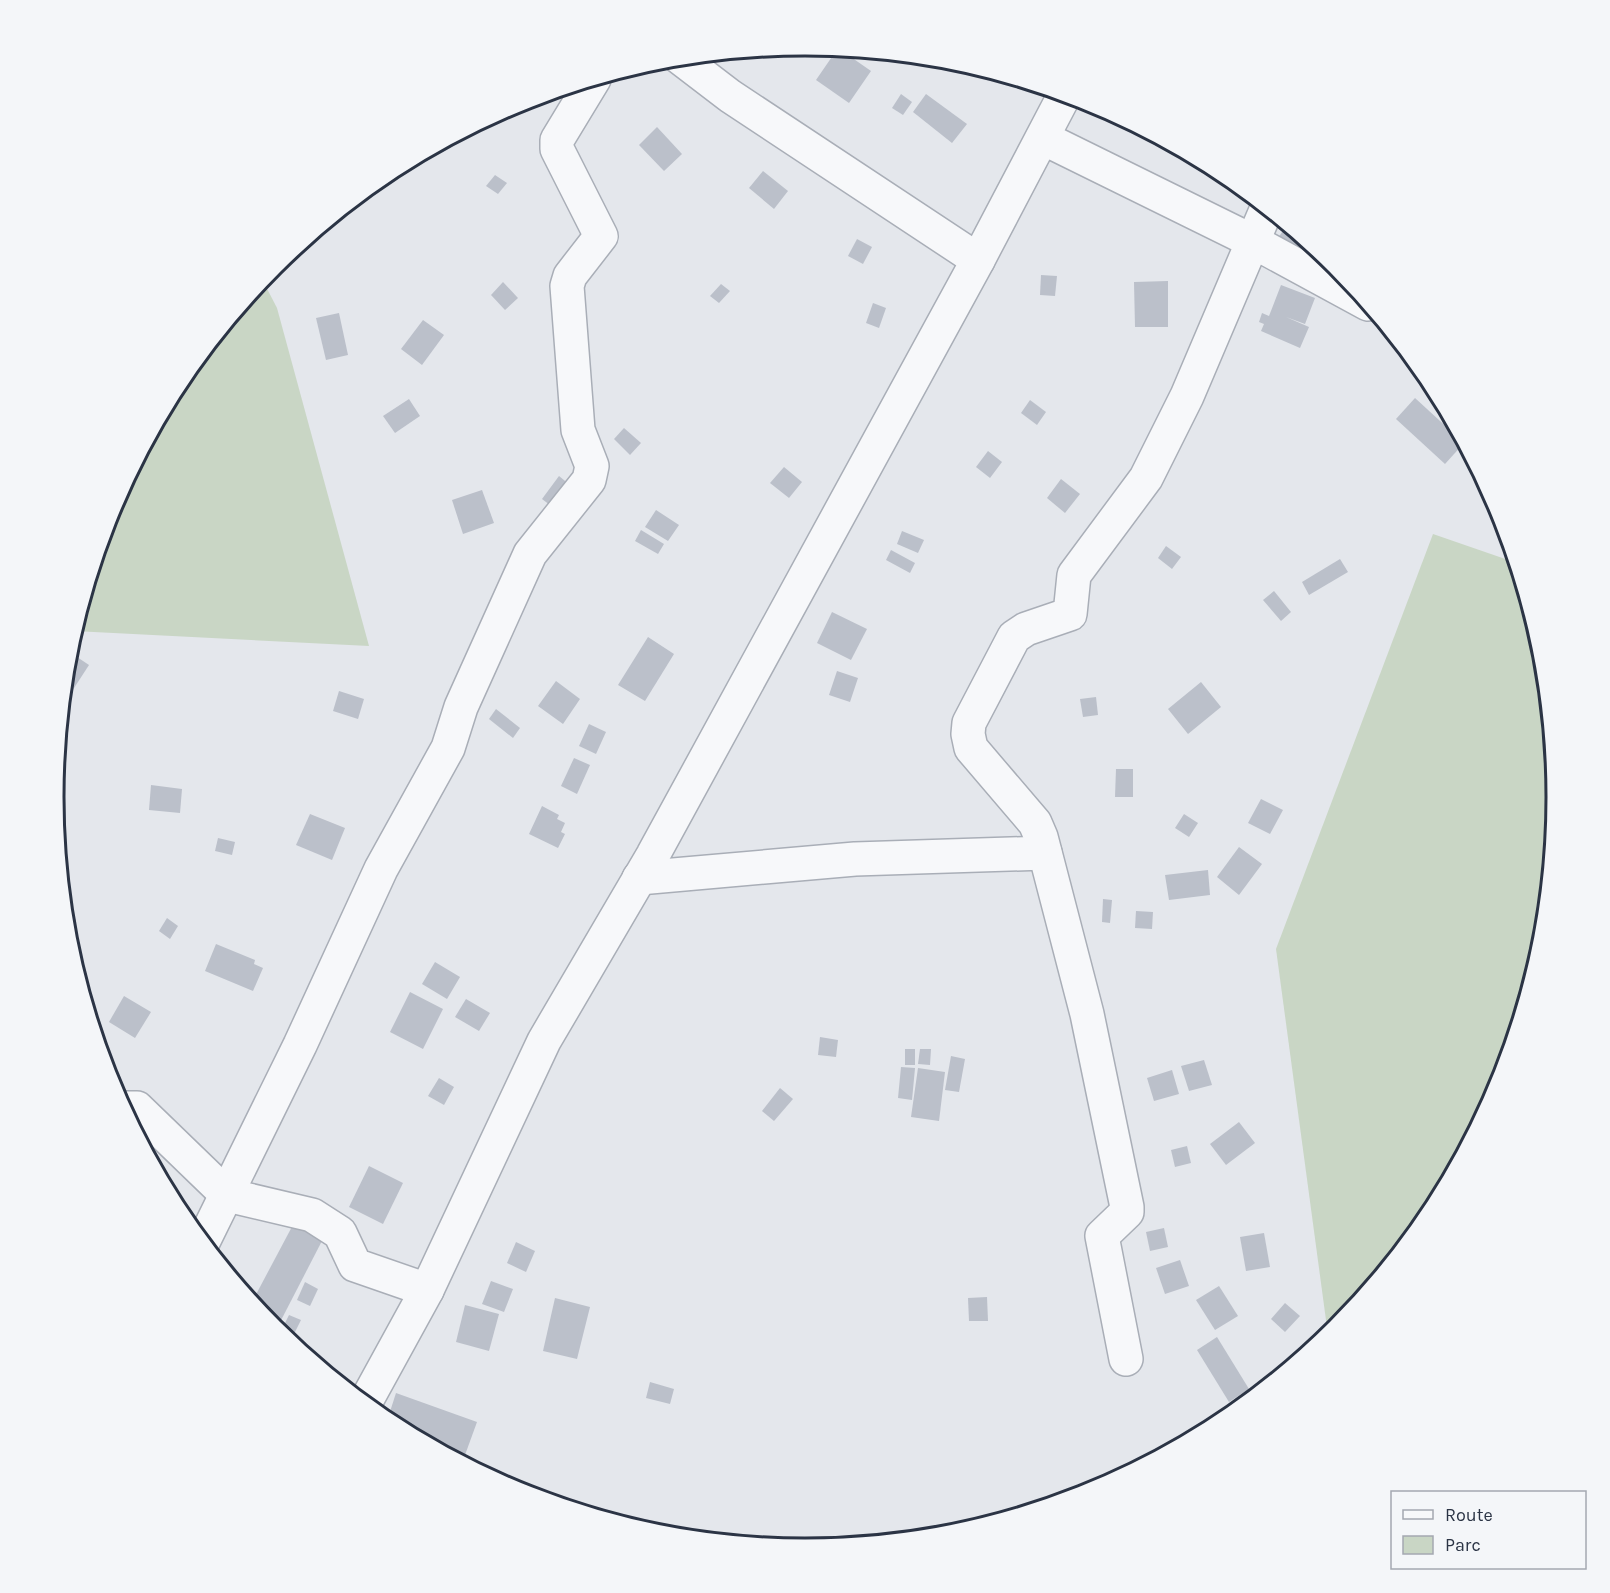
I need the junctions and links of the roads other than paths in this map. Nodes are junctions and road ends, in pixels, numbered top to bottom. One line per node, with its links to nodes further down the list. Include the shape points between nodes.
1 (689, 65): 7 (street, via 729,96)
2 (588, 89): 12 (street, via 557,140 559,155 601,236 570,276 567,286 578,430 592,473 530,554 460,707 448,747 381,869)
3 (1061, 102): 4 (street)
4 (1043, 138): 6 (street); 7 (street)
5 (1264, 215): 6 (street)
6 (1252, 241): 8 (street); 9 (street, via 1187,396 1146,478 1074,574 1070,614 1014,637 969,723 971,748 1035,823)
7 (978, 260): 10 (street)
8 (1348, 293)
9 (1045, 853): 10 (street, via 855,859); 15 (street, via 1087,1014 1127,1207 1127,1212 1102,1236)
10 (639, 879): 14 (street, via 544,1041)
11 (133, 1108): 12 (street)
12 (227, 1195): 13 (street); 14 (street, via 312,1215 340,1233 355,1264)
13 (207, 1234)
14 (427, 1290): 16 (street)
15 (1126, 1359)
16 (369, 1395)

